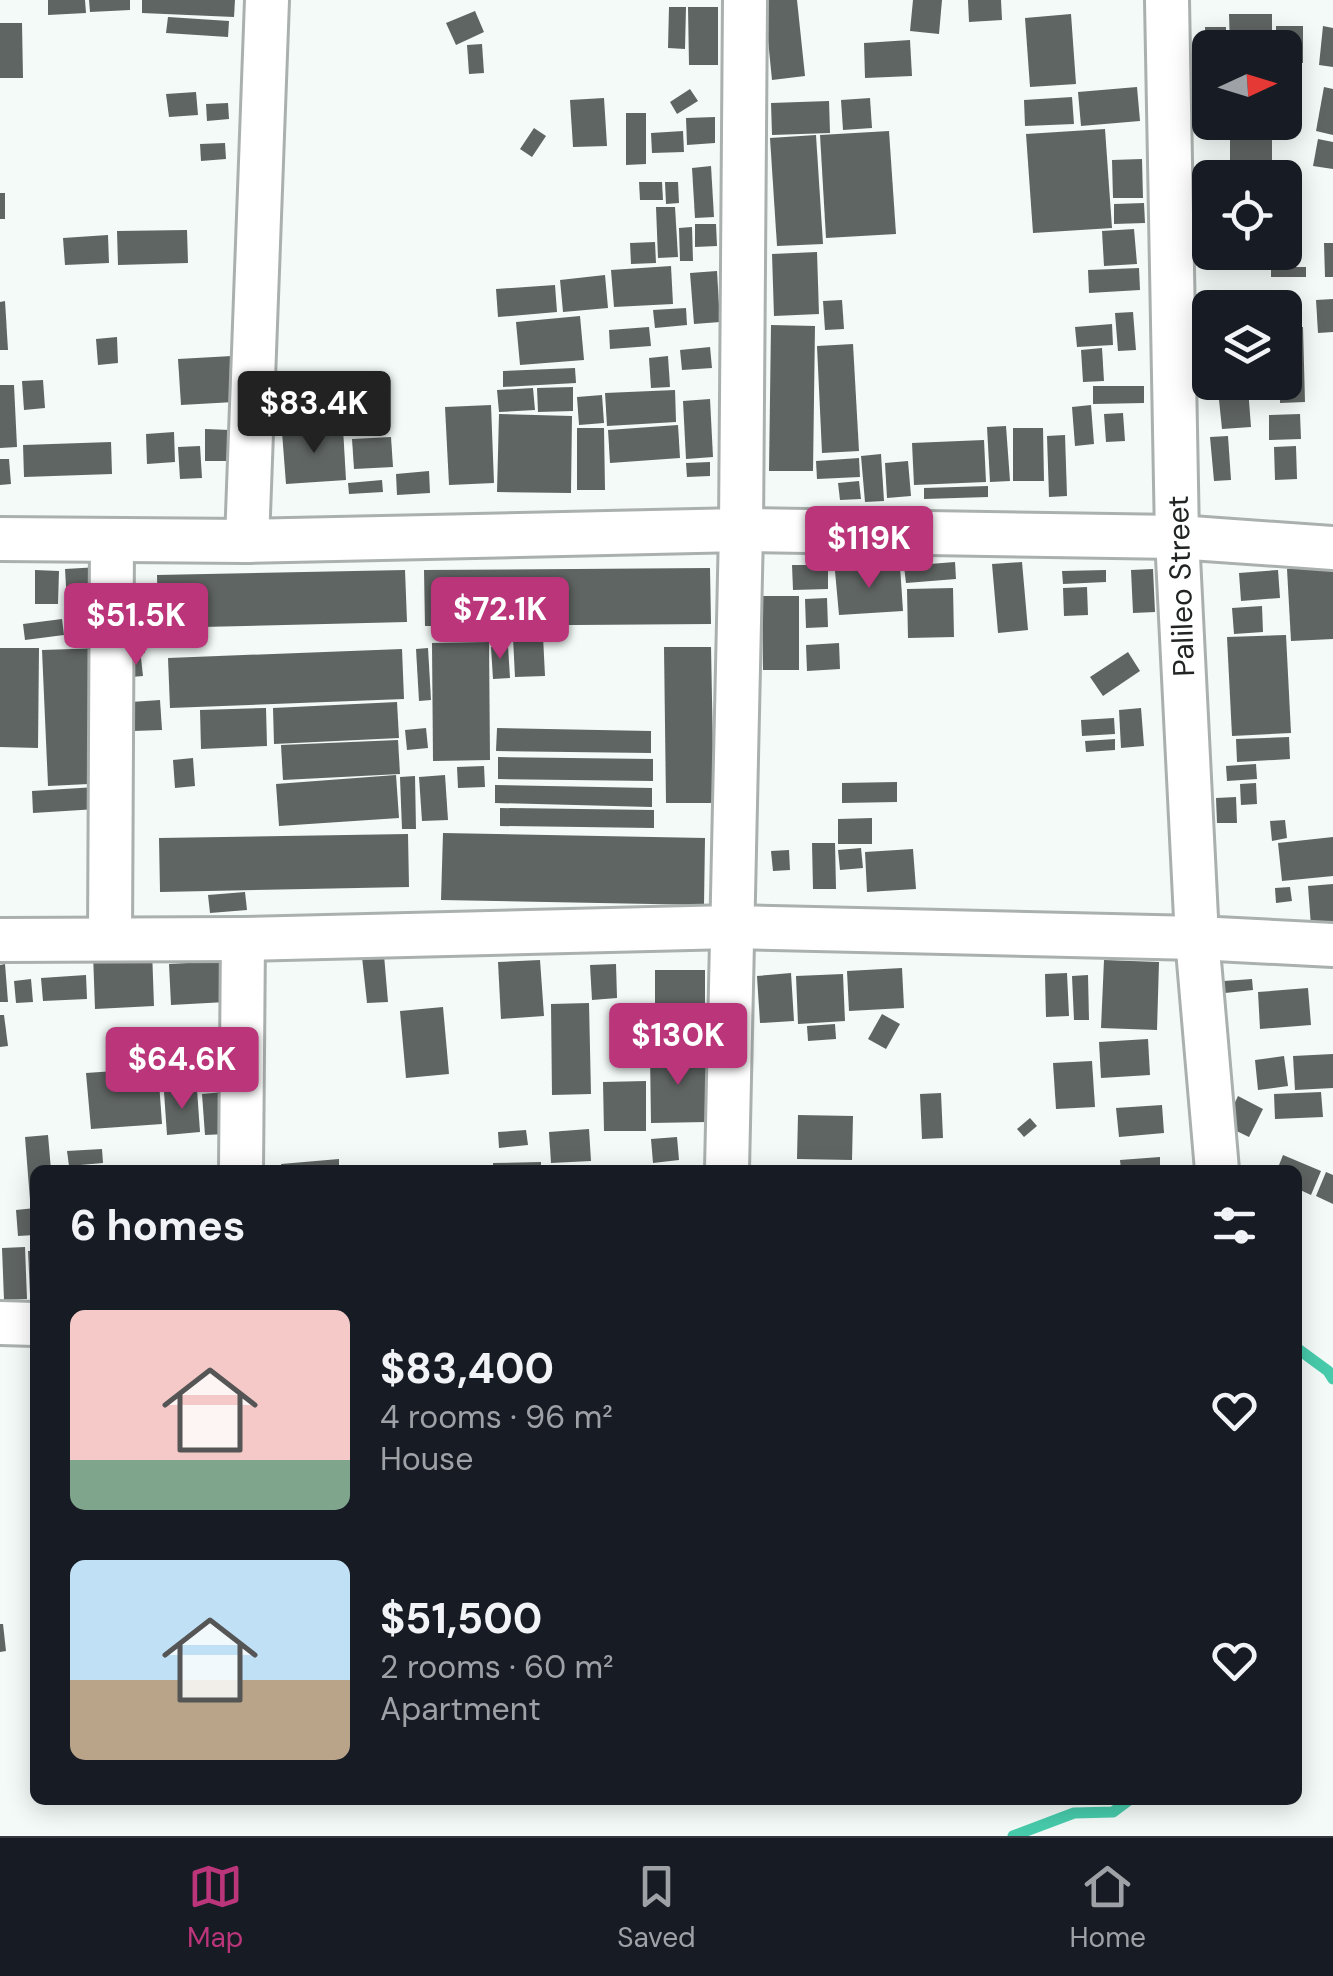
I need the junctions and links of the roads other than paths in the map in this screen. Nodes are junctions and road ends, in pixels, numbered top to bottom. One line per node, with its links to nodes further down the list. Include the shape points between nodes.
1 (267, 0): 8 (street)
2 (745, 0): 4 (street)
3 (1167, 0): 5 (street, Palileo Street)
4 (741, 530): 5 (street); 8 (street); 10 (street)
5 (1177, 537): 9 (street); 12 (street, Palileo Street)
6 (0, 540): 7 (street)
7 (112, 541): 8 (street); 11 (street)
8 (247, 541)
9 (1333, 548)
10 (731, 927): 12 (street); 13 (street); 17 (street)
11 (110, 938): 13 (street); 14 (street)
12 (1198, 938): 15 (street); 18 (street, Palileo Street)
13 (243, 939): 16 (street)
14 (0, 940)
15 (1333, 944)
16 (240, 1165)
17 (727, 1165)
18 (1217, 1165)
19 (0, 1323): 20 (street)
20 (30, 1324)

